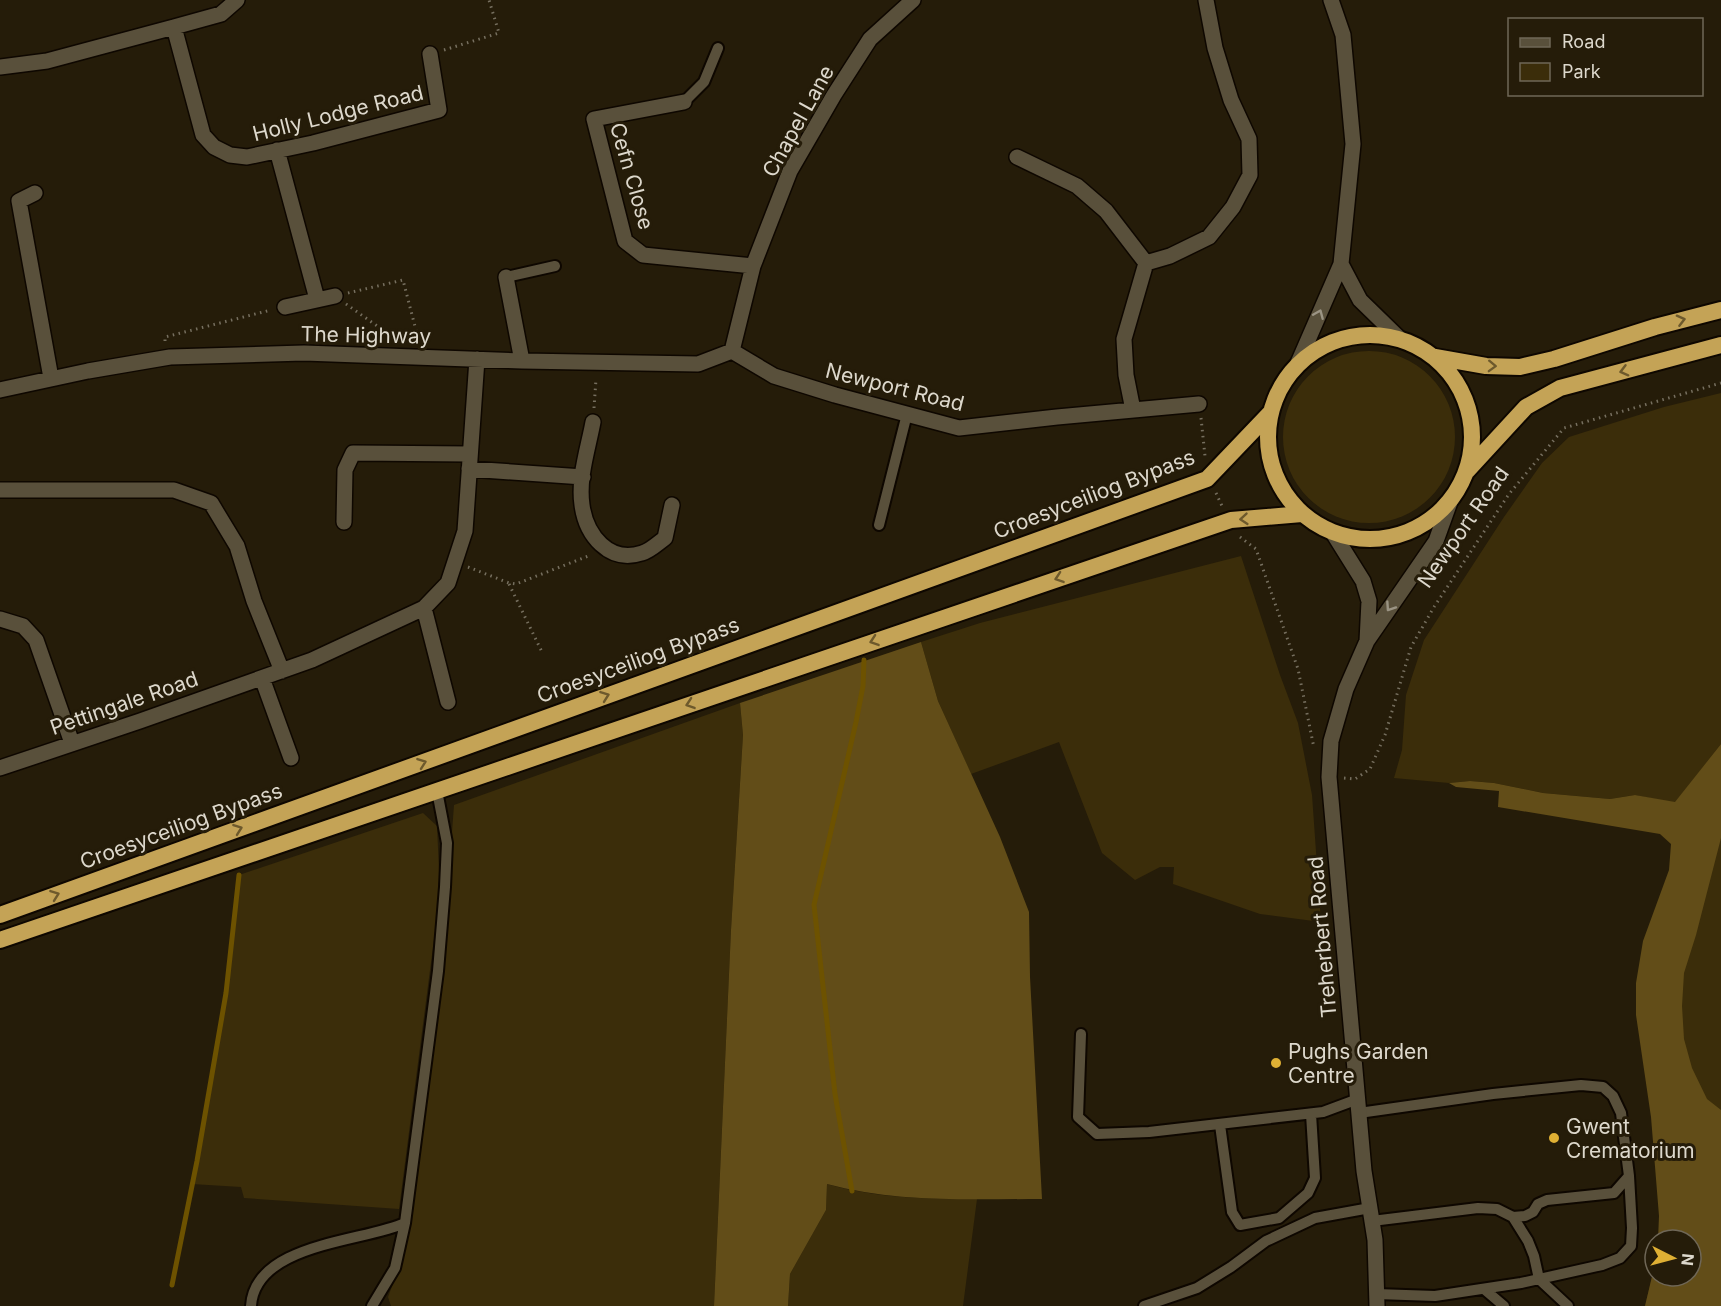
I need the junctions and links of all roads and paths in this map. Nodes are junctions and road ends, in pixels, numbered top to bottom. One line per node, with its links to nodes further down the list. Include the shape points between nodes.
1 (237, 0): 6 (street, via 221,14)
2 (489, 0): 8 (path, via 499,33)
3 (913, 0): 17 (street, Chapel Lane, via 870,39 834,95 790,171)
4 (1206, 0): 14 (street, via 1231,100 1249,139 1250,175 1233,207 1209,237 1170,256)
5 (1331, 0): 15 (street, via 1343,35 1353,144)
6 (174, 27): 9 (street, via 47,61); 11 (street, Holly Lodge Road, via 203,135 214,147 230,155 248,158)
7 (718, 48): 10 (lane, via 704,82)
8 (430, 54): 11 (street, Holly Lodge Road, via 439,110)
9 (0, 67)
10 (684, 102): 17 (street, Cefn Close, via 594,118 625,241 643,255)
11 (277, 150): 20 (street)
12 (1017, 157): 14 (street, via 1077,186 1106,211)
13 (35, 194): 33 (street, via 19,201)
14 (1146, 262): 37 (street, via 1124,339)
15 (1341, 264): 23 (street, via 1360,300); 32 (street, one-way to 15)
16 (555, 266): 18 (lane)
17 (753, 266): 25 (street, Chapel Lane)
18 (506, 277): 30 (street)
19 (335, 296): 20 (street); 26 (path); 26 (path, via 403,280)
20 (317, 299): 21 (street)
21 (285, 306): 28 (path, via 165,337)
22 (1721, 310): 27 (highway, one-way to 22, via 1486,366 1520,366)
23 (1399, 338): 27 (highway); 32 (highway, via 1372,334 1345,337 1320,347)
24 (1721, 345): 42 (highway, one-way to 42, via 1560,388 1526,407)
25 (732, 351): 31 (street, The Highway, via 698,364); 38 (street, Newport Road, via 774,376)
26 (423, 357): 28 (street, The Highway, via 304,353); 29 (street, The Highway)
27 (1435, 357): 42 (highway, via 1456,380 1469,409 1472,441)
28 (166, 358): 33 (street, The Highway)
29 (477, 359): 30 (street, The Highway); 41 (street, Pettingale Road)
30 (522, 361): 31 (street, The Highway)
31 (598, 362): 40 (path)
32 (1298, 363): 39 (highway, via 1281,386)
33 (51, 378): 35 (street, The Highway)
34 (1721, 383): 67 (path, Newport Road, via 1564,428 1509,494 1411,647 1385,735 1370,769 1355,779)
35 (0, 390)
36 (1199, 404): 37 (street, Newport Road); 44 (path)
37 (1133, 410): 38 (street, Newport Road, via 959,428)
38 (907, 414): 51 (lane)
39 (1270, 414): 44 (highway, Croesyceiliog Bypass); 48 (highway, via 1267,441 1272,468 1284,494)
40 (593, 422): 43 (street)
41 (469, 461): 43 (street); 49 (street, via 353,453 345,470); 54 (street, Pettingale Road, via 465,531)
42 (1466, 472): 46 (highway)
43 (583, 477): 53 (street, via 582,505 588,527)
44 (1207, 479): 50 (path); 69 (highway, Croesyceiliog Bypass, one-way to 44)
45 (0, 490): 60 (street, via 174,490 211,503 237,546)
46 (1449, 502): 52 (highway, via 1425,523 1396,536 1365,540); 58 (street, Treherbert Road, one-way to 58, via 1436,541)
47 (672, 505): 53 (street, via 665,538 642,553 618,556)
48 (1302, 514): 50 (highway, one-way to 50); 52 (highway)
49 (344, 522)
50 (1228, 522): 64 (path, via 1256,549 1298,669); 68 (highway, one-way to 68)
51 (879, 525)
52 (1333, 533): 58 (street, Treherbert Road, via 1363,580 1369,601)
53 (601, 546): 55 (path, via 593,554 516,584)
54 (455, 562): 55 (path); 56 (street, Pettingale Road, via 448,583)
55 (509, 583): 59 (path)
56 (424, 608): 60 (street, Pettingale Road); 62 (street)
57 (0, 619): 63 (street, via 23,626 36,640)
58 (1367, 641): 67 (street, Treherbert Road, via 1346,689 1332,741)
59 (542, 652)
60 (282, 671): 61 (street, Pettingale Road)
61 (262, 678): 63 (street, Pettingale Road); 65 (street)
62 (448, 702)
63 (72, 743): 66 (street, Pettingale Road)
64 (1314, 749)
65 (291, 758)
66 (0, 768)
67 (1329, 777): 72 (street, Treherbert Road)
68 (437, 791): 70 (highway); 78 (lane, via 447,843 445,887)
69 (0, 915)
70 (0, 940)
71 (1081, 1034): 74 (lane, via 1078,1117 1097,1134)
72 (1358, 1106): 73 (lane); 75 (lane, via 1581,1085 1603,1088 1613,1095 1621,1113); 76 (street, Treherbert Road)
73 (1311, 1114): 74 (lane); 74 (lane, via 1315,1178 1308,1192 1279,1218 1240,1226 1232,1212)
74 (1220, 1125)
75 (1629, 1176): 77 (lane, via 1614,1193 1547,1200 1533,1212); 79 (lane, via 1631,1246 1620,1258 1602,1265)
76 (1371, 1214): 77 (lane, via 1478,1208 1497,1209); 82 (street, Treherbert Road); 85 (lane, via 1315,1218 1266,1241 1197,1288)
77 (1513, 1217): 79 (lane, via 1528,1241)
78 (405, 1223): 83 (lane, via 317,1246 276,1266 256,1286); 84 (lane, via 395,1268)
79 (1539, 1279): 80 (lane); 88 (lane)
80 (1484, 1289): 81 (lane); 87 (lane)
81 (1445, 1294): 82 (lane); 86 (lane)
82 (1377, 1300)
83 (251, 1306)
84 (372, 1306)
85 (1144, 1306)
86 (1452, 1306)
87 (1504, 1306)
88 (1568, 1306)

